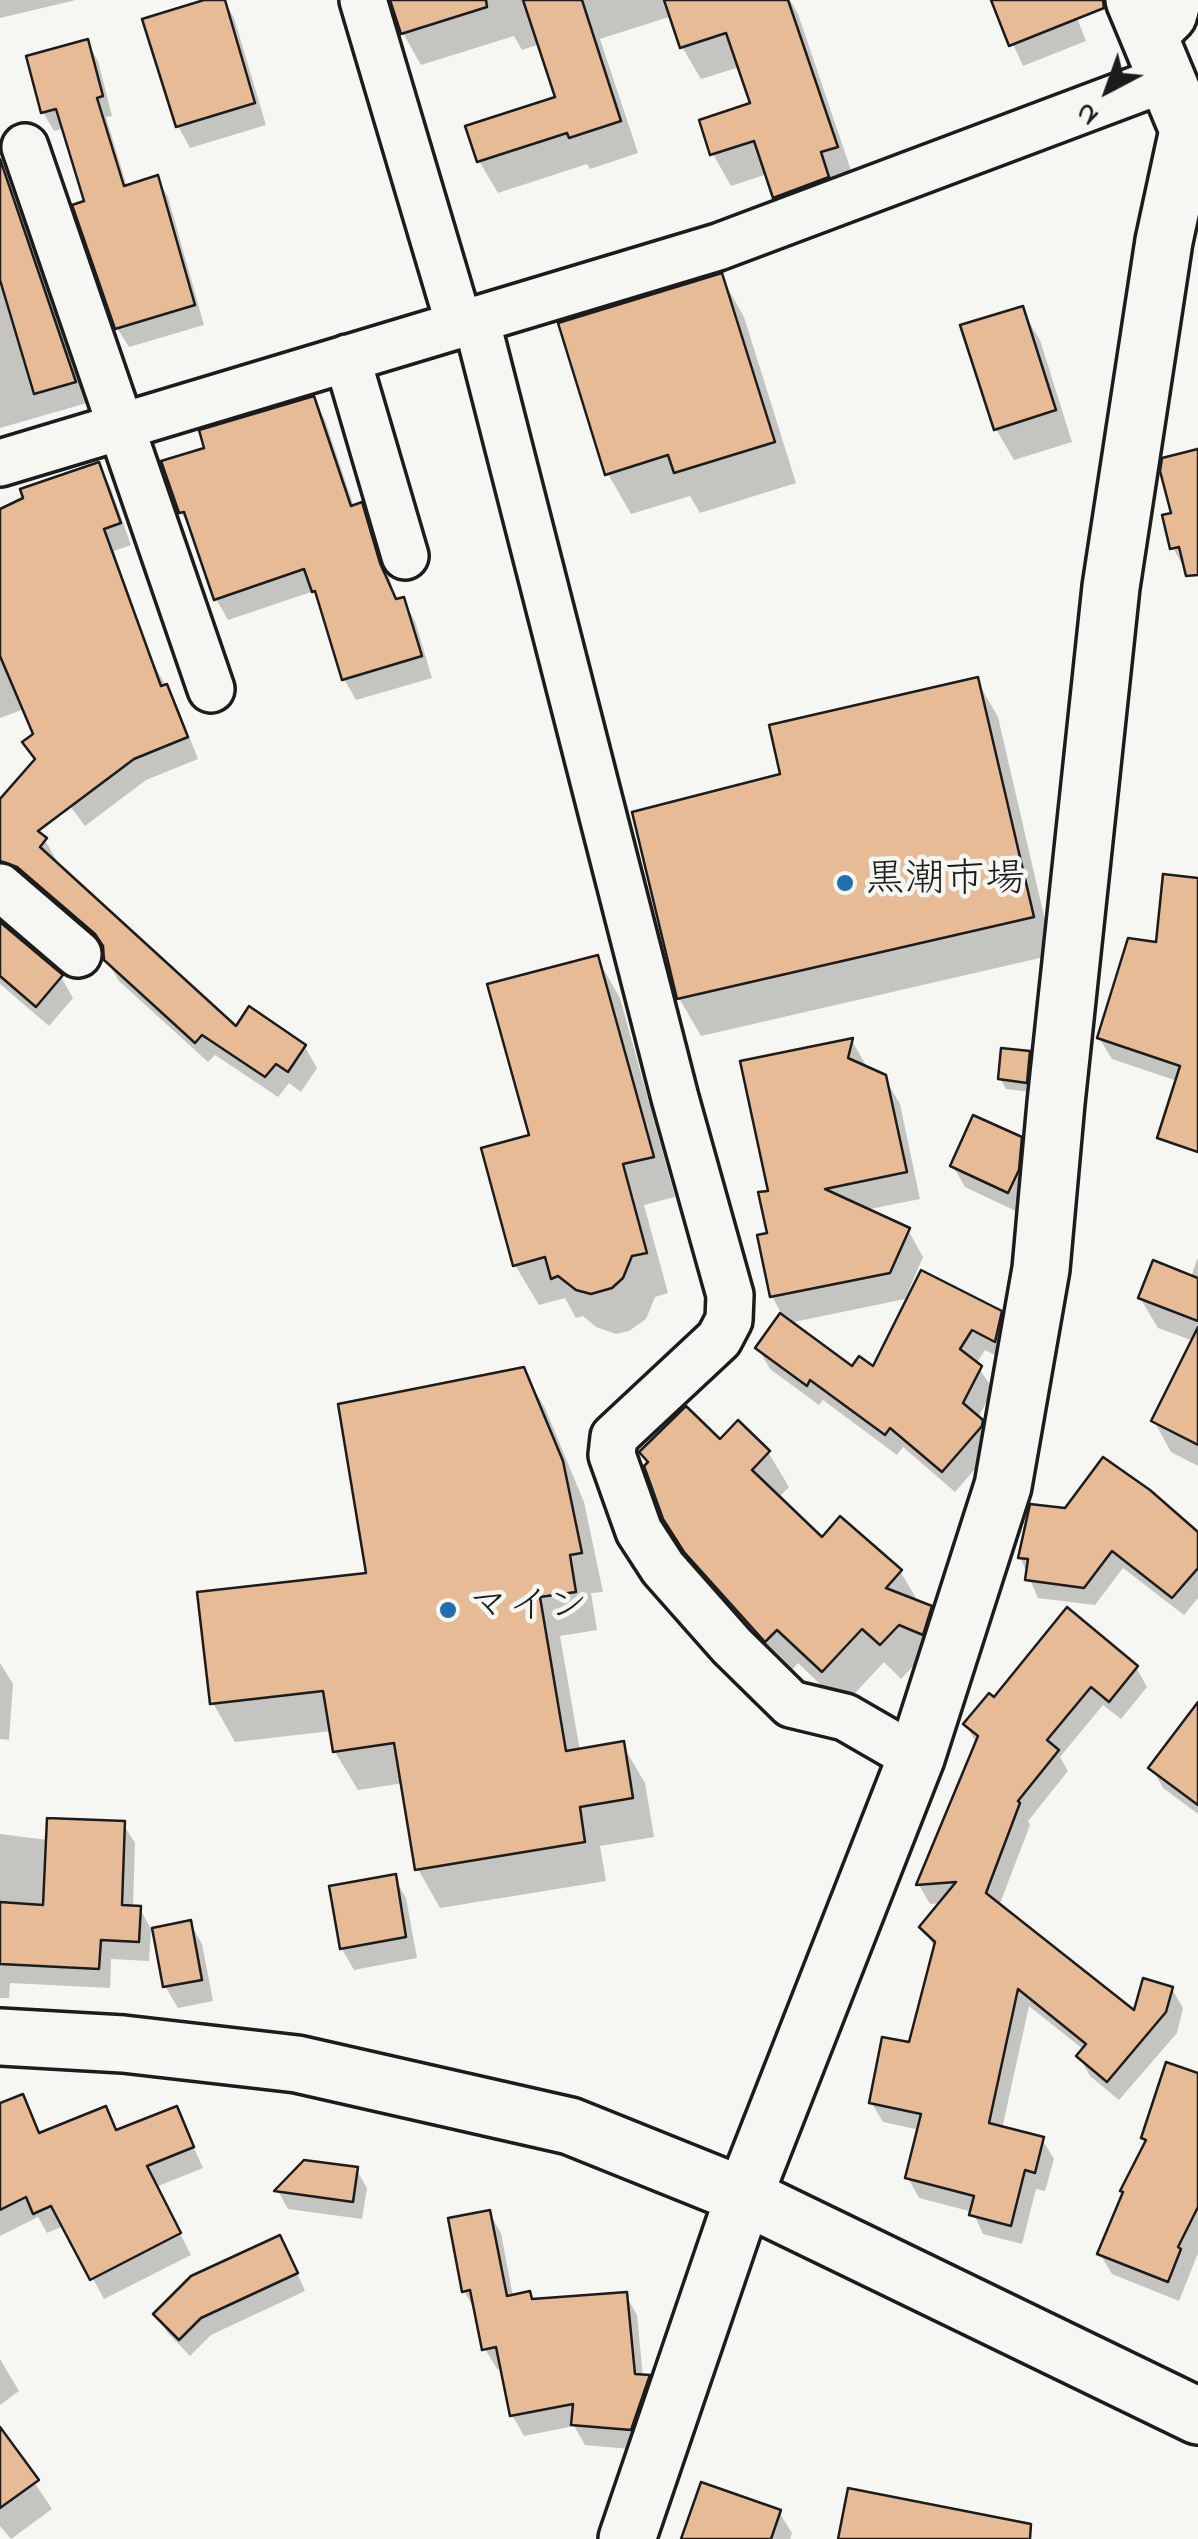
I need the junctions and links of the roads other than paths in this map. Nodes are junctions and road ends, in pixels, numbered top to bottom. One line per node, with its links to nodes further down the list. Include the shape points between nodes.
1 (363, 0): 5 (street)
2 (1156, 30): 3 (street); 5 (street, via 718,247)
3 (1193, 142): 13 (street, via 1164,241 1111,588 1038,1287 1003,1486)
4 (26, 147): 7 (street)
5 (468, 321): 6 (street); 13 (street, via 730,1295 729,1320 719,1338 614,1436 612,1455 639,1532 732,1646 791,1704 845,1717)
6 (346, 358): 7 (street); 9 (street)
7 (121, 426): 8 (street); 10 (street)
8 (0, 463)
9 (405, 556)
10 (211, 689)
11 (0, 887): 12 (street)
12 (78, 954)
13 (916, 1758): 15 (street)
14 (0, 2038): 15 (street, via 297,2064 570,2126)
15 (744, 2196): 16 (street); 17 (street)
16 (1198, 2416)
17 (627, 2539)

